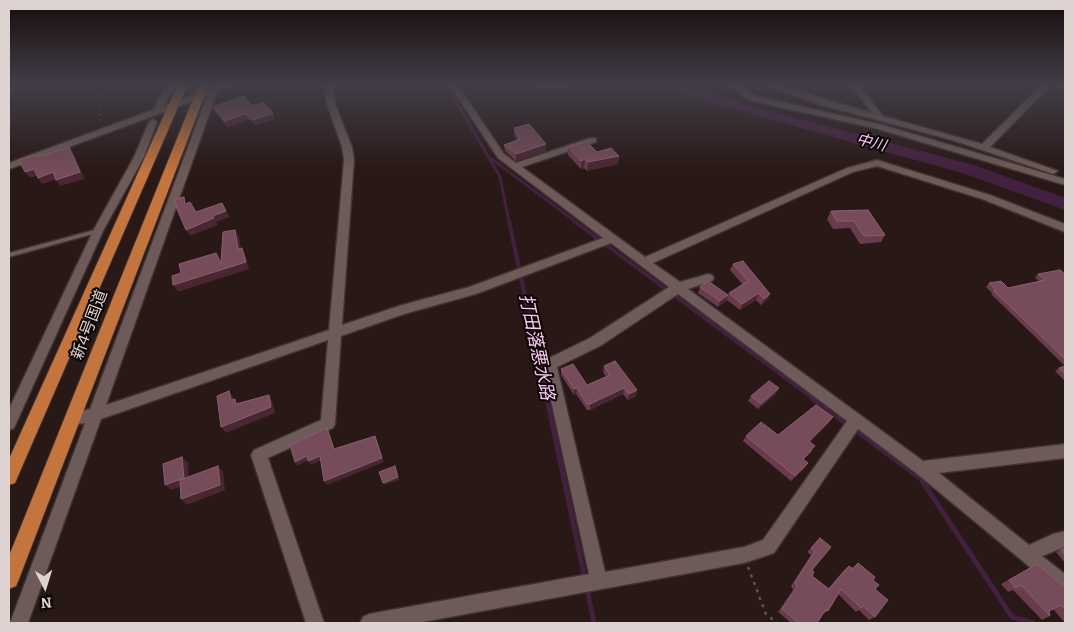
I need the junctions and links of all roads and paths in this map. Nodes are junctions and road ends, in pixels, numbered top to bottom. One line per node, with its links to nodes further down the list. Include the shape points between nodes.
1 (100, 113): 14 (path)
2 (151, 113): 14 (street)
3 (169, 113): 17 (highway, 新4号国道)
4 (200, 113): 31 (highway, 新4号国道)
5 (202, 113): 30 (street)
6 (335, 113): 29 (street, via 349,160)
7 (473, 113): 19 (street, via 501,156)
8 (832, 113): 13 (street)
9 (855, 113): 13 (street)
10 (874, 113): 13 (street)
11 (1018, 113): 16 (street)
12 (152, 122): 17 (street)
13 (880, 122): 16 (street); 21 (street)
14 (100, 132): 18 (street)
15 (593, 140): 19 (street)
16 (984, 147): 20 (street)
17 (148, 151): 23 (street); 36 (highway, 新4号国道)
18 (9, 166)
19 (516, 166): 24 (street)
20 (1065, 174)
21 (1065, 182)
22 (1065, 228): 26 (street, via 986,198 877,164 850,170)
23 (98, 231): 25 (lane); 33 (street)
24 (614, 238): 26 (street); 29 (street, via 472,291)
25 (9, 255)
26 (645, 262): 28 (street)
27 (708, 278): 28 (street)
28 (679, 287): 32 (street); 41 (street, via 595,342 550,364)
29 (336, 332): 30 (street); 44 (street, via 328,424 259,455)
30 (96, 414): 31 (street); 43 (street)
31 (72, 420): 40 (highway, 新4号国道)
32 (856, 420): 35 (street); 39 (street, via 768,547)
33 (9, 424)
34 (1065, 451): 35 (street)
35 (921, 468): 38 (street)
36 (9, 476)
37 (1065, 539): 38 (street)
38 (1028, 554): 42 (street)
39 (744, 555): 41 (street); 46 (path, via 766,614)
40 (9, 579)
41 (598, 582): 45 (street)
42 (1065, 585)
43 (19, 623)
44 (314, 623)
45 (370, 623)
46 (777, 623)

